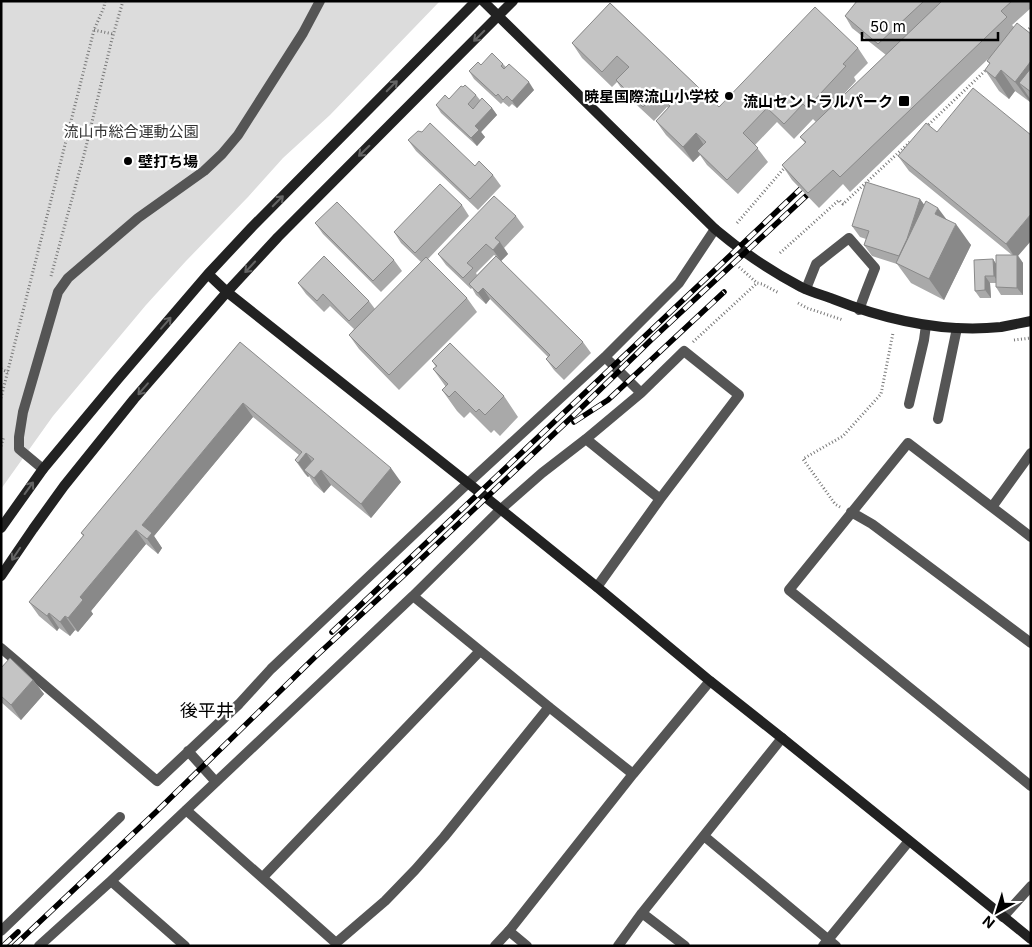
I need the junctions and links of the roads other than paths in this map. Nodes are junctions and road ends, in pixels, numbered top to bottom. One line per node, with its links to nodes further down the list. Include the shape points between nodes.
1 (320, 1): 20 (street, via 243,128 222,154 204,171 138,218 68,278 58,292 23,412 19,437 19,449)
2 (476, 1): 7 (street, one-way to 2)
3 (483, 1): 5 (street)
4 (513, 1): 5 (street)
5 (499, 17): 6 (street); 9 (street, one-way to 9, via 285,230)
6 (715, 229): 8 (street, via 771,269); 14 (street, via 679,283)
7 (208, 274): 9 (street); 20 (street, one-way to 7)
8 (806, 289): 10 (street); 10 (street, via 816,264 849,238 875,268)
9 (228, 292): 21 (street); 28 (street, one-way to 28, via 134,399 64,486)
10 (860, 310): 12 (street)
11 (1031, 321): 13 (street, via 1000,327)
12 (926, 325): 13 (street); 16 (street)
13 (957, 328): 17 (street)
14 (605, 357): 15 (street); 21 (street)
15 (640, 392): 18 (street); 22 (street, via 684,351 739,395)
16 (909, 404)
17 (938, 419)
18 (586, 439): 22 (street); 24 (street)
19 (1031, 453): 23 (street)
20 (43, 469): 26 (street, one-way to 20)
21 (468, 483): 24 (street); 37 (street)
22 (660, 498): 29 (street)
23 (992, 507): 25 (street, via 908,443); 27 (street)
24 (500, 510): 29 (street); 30 (street)
25 (851, 512): 31 (street, via 872,524); 40 (street, via 789,590)
26 (1, 528)
27 (1031, 537)
28 (1, 576)
29 (597, 587): 34 (street)
30 (413, 596): 33 (street); 39 (street)
31 (1031, 643)
32 (1, 648): 37 (street, via 157,781)
33 (480, 651): 35 (street); 45 (street)
34 (710, 681): 36 (street); 38 (street)
35 (549, 707): 38 (street); 54 (street, via 416,870)
36 (782, 738): 43 (street); 44 (street)
37 (188, 751): 39 (street)
38 (634, 774): 50 (street)
39 (216, 782): 41 (street)
40 (1031, 786)
41 (186, 810): 45 (street); 46 (street)
42 (120, 817): 51 (street)
43 (704, 836): 48 (street); 53 (street)
44 (909, 841): 49 (street); 53 (street)
45 (263, 877): 54 (street)
46 (111, 881): 55 (street); 56 (street)
47 (1031, 886): 49 (street)
48 (642, 913): 59 (street); 60 (street)
49 (1003, 917): 52 (street)
50 (509, 930): 57 (street); 58 (street)
51 (1, 932)
52 (1031, 940)
53 (829, 944)
54 (336, 945)
55 (39, 946)
56 (185, 946)
57 (495, 946)
58 (527, 946)
59 (618, 946)
60 (685, 946)

